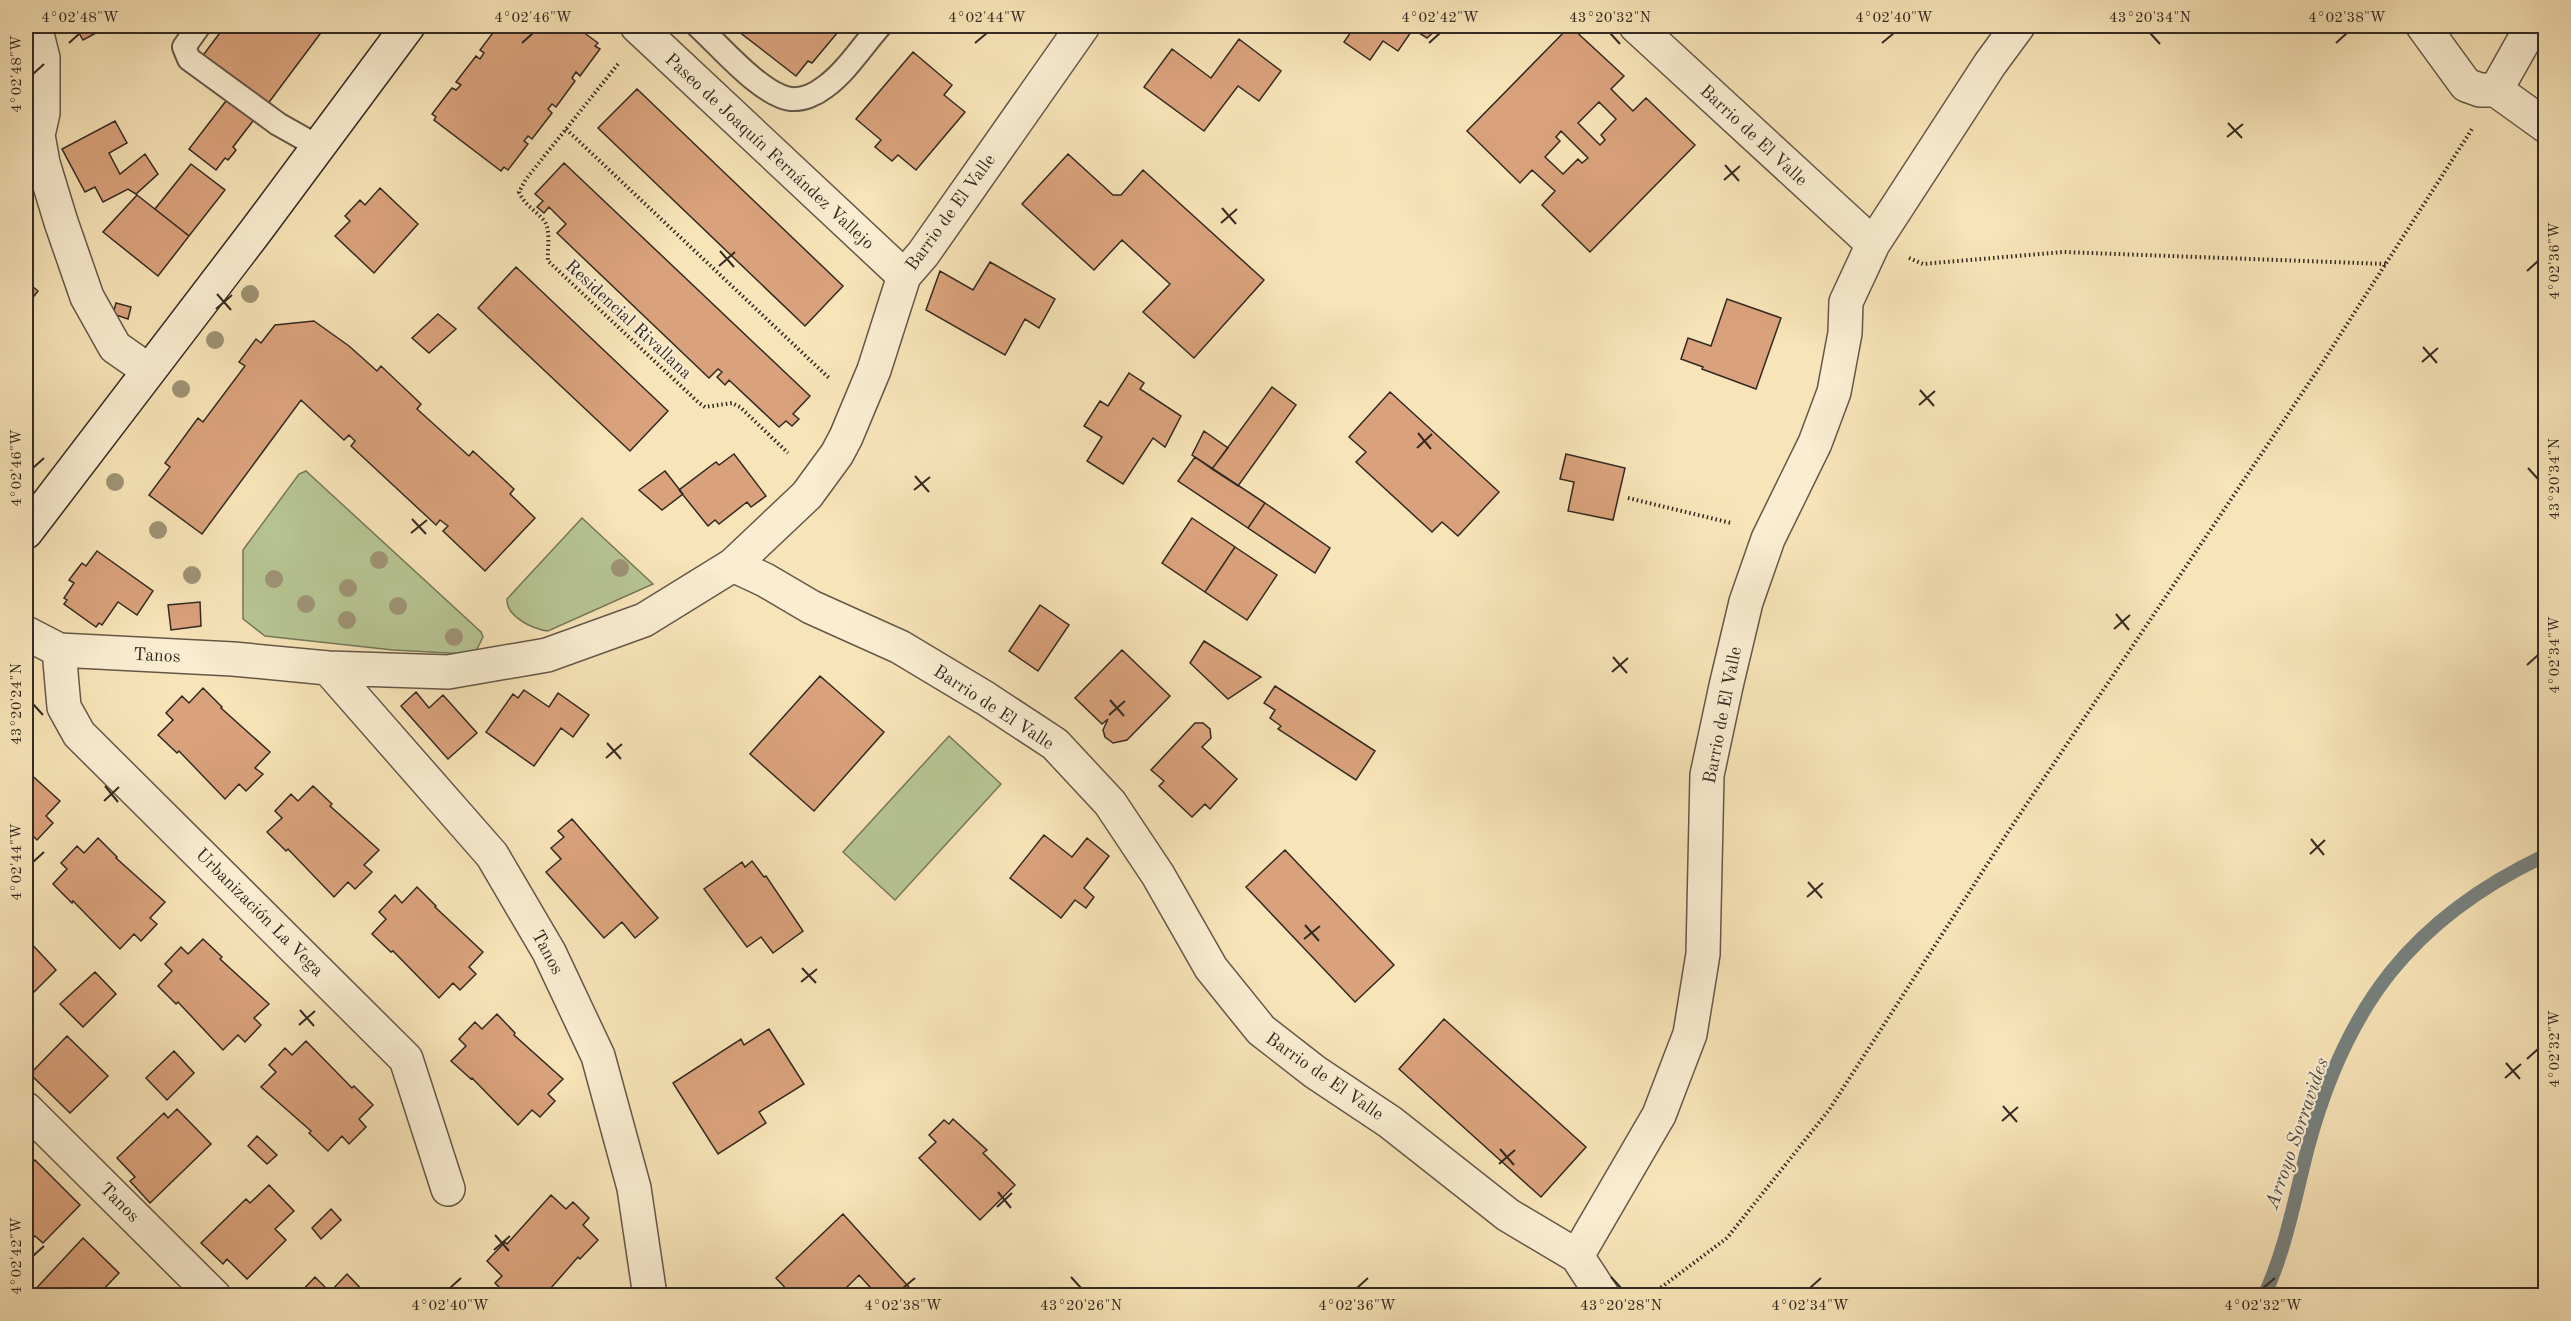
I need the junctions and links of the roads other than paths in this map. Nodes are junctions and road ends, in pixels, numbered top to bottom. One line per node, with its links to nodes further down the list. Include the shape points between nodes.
1 (35, 26): 17 (street, via 43,58 43,113 38,135 61,222 87,297 115,347)
2 (199, 26): 14 (lane, via 183,47 189,59 278,124)
3 (408, 26): 14 (street)
4 (698, 26): 5 (lane, via 755,79 790,99 808,97 825,87)
5 (880, 26)
6 (1083, 26): 16 (street, Barrio de El Valle)
7 (1636, 26): 15 (street, Barrio de El Valle)
8 (2018, 26): 15 (street, Barrio de El Valle)
9 (2424, 26): 12 (street, via 2466,85)
10 (2532, 26): 12 (street)
11 (640, 29): 16 (street, Paseo de Joaquín Fernández Vallejo)
12 (2496, 90): 13 (street)
13 (2546, 126)
14 (317, 146): 17 (street)
15 (1873, 244): 25 (street, Barrio de El Valle, via 1846,302 1845,333 1834,392 1815,444 1768,539 1746,602 1725,686 1707,775 1703,954 1689,1034 1659,1115)
16 (904, 276): 19 (street, Barrio de El Valle, via 874,370 837,454 807,495)
17 (148, 370): 18 (street)
18 (26, 532)
19 (733, 565): 22 (street, Tanos, via 644,620 547,655 448,672); 25 (street, Barrio de El Valle, via 811,607 900,647 1055,744 1110,803 1158,874 1211,968 1261,1030 1390,1122 1508,1215)
20 (26, 633): 21 (street, Tanos)
21 (59, 650): 22 (street, Tanos); 24 (street, Urbanización La Vega, via 64,708 79,734 406,1059)
22 (328, 668): 27 (street, Tanos, via 492,855 549,952 598,1056 634,1188)
23 (26, 1109): 26 (street, Tanos)
24 (448, 1189)
25 (1576, 1256): 28 (street)
26 (214, 1296)
27 (650, 1296)
28 (1603, 1296)

